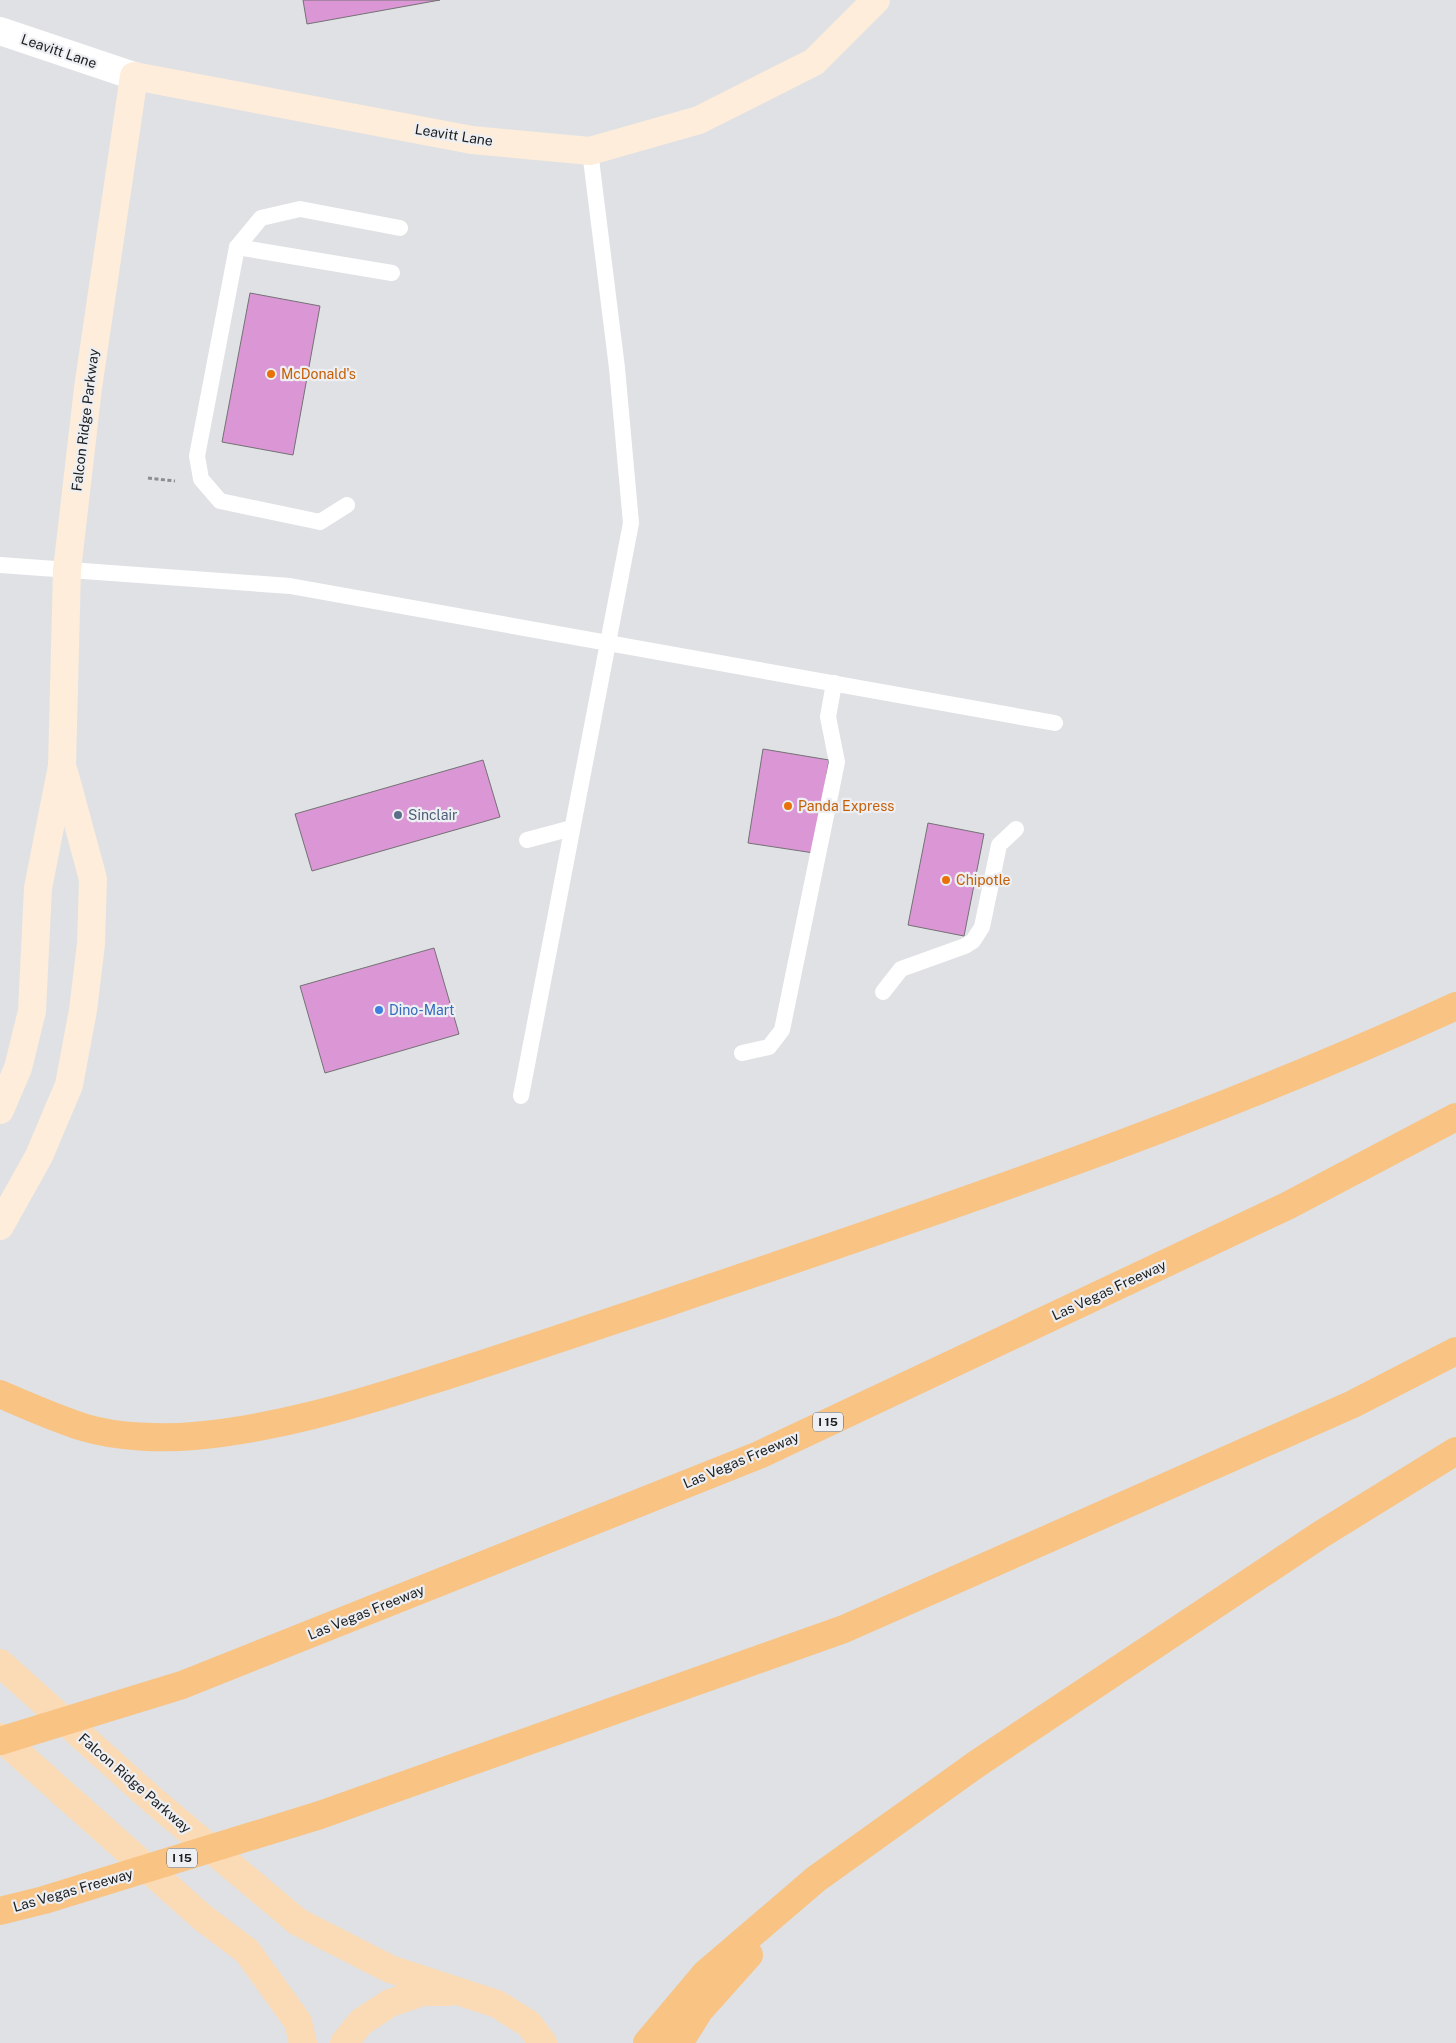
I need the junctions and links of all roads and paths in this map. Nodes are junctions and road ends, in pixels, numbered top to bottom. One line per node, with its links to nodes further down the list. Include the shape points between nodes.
1 (876, 0): 4 (main road, Leavitt Lane, via 814,62 699,120)
2 (0, 31): 3 (street, Leavitt Lane)
3 (134, 76): 4 (main road, Leavitt Lane, via 472,140); 10 (main road, Falcon Ridge Parkway, via 90,378)
4 (590, 151): 11 (lane, via 618,368 631,522)
5 (400, 228): 6 (lane, via 300,209 261,218)
6 (237, 246): 7 (lane); 8 (lane, via 197,456 201,479 220,501 320,522)
7 (392, 273)
8 (347, 506)
9 (0, 565): 10 (lane)
10 (67, 570): 11 (lane, via 290,586); 14 (main road, Falcon Ridge Parkway)
11 (608, 642): 12 (lane); 15 (lane)
12 (834, 683): 13 (lane); 20 (lane, via 828,717 837,762 782,1030 769,1046)
13 (1055, 723)
14 (62, 766): 22 (main road, Falcon Ridge Parkway, via 38,888 32,1011 18,1068); 24 (main road, Falcon Ridge Parkway, via 93,880 83,1010 69,1085 39,1156)
15 (572, 828): 17 (lane); 21 (lane)
16 (1016, 829): 18 (lane, via 999,845 982,926 973,941 901,969)
17 (527, 840)
18 (883, 992)
19 (1456, 1006): 26 (highway, via 1245,1098 1069,1164 485,1364 358,1404 209,1434 145,1437 89,1429)
20 (742, 1053)
21 (521, 1096)
22 (0, 1110)
23 (1456, 1117): 30 (highway, Las Vegas Freeway / I 15, via 1287,1206 759,1455 182,1685)
24 (0, 1226)
25 (1456, 1351): 32 (highway, Las Vegas Freeway / I 15, via 1353,1404 844,1629 320,1815)
26 (0, 1394)
27 (1456, 1451): 31 (highway, via 1320,1536 978,1763)
28 (0, 1663): 33 (main road, Falcon Ridge Parkway, via 155,1802 298,1922 390,1969)
29 (0, 1737): 34 (main road, via 203,1918 247,1951 298,2022)
30 (0, 1741)
31 (816, 1879): 37 (highway, via 705,1974); 38 (highway, via 699,2011)
32 (0, 1911)
33 (461, 1992): 35 (main road, Falcon Ridge Parkway, via 424,1992 390,2003 361,2022); 36 (main road, Falcon Ridge Parkway, via 497,2004 529,2024)
34 (304, 2043)
35 (344, 2043)
36 (543, 2043)
37 (647, 2043)
38 (679, 2043)

